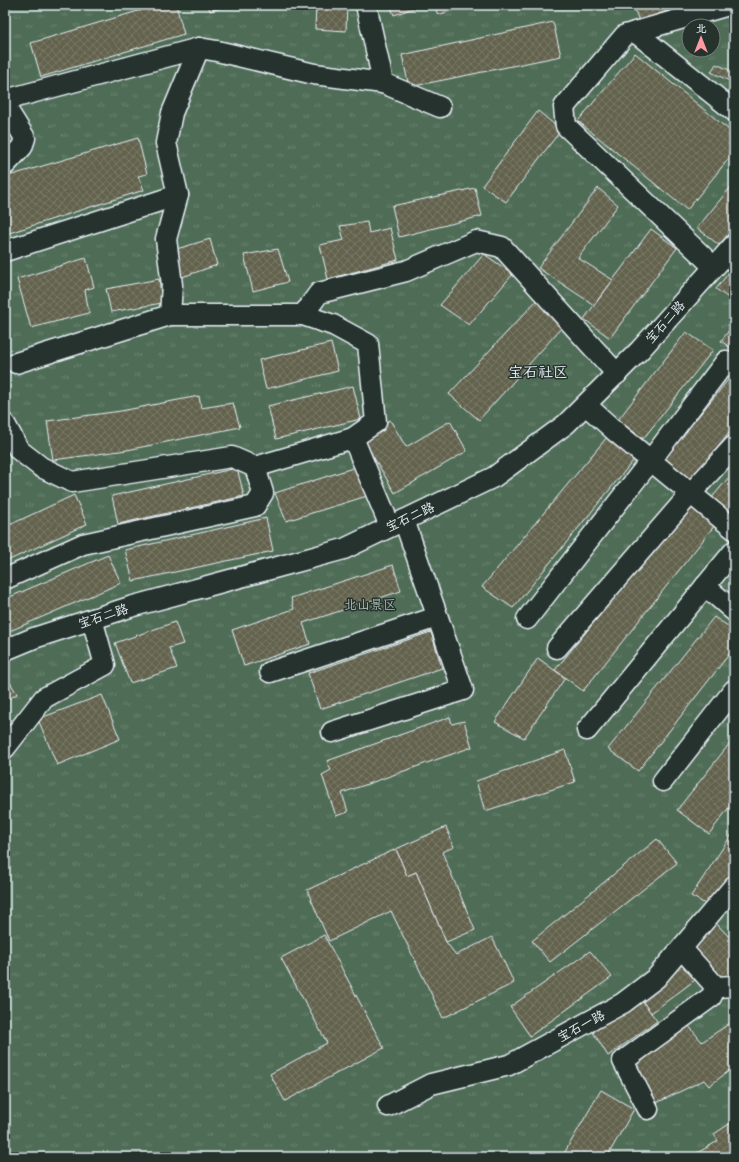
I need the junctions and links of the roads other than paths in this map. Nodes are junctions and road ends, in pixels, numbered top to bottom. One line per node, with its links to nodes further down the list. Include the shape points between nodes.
1 (366, 5): 5 (street)
2 (729, 5): 3 (street)
3 (635, 32): 9 (street); 14 (street, via 625,35 564,107 566,126)
4 (198, 48): 5 (street, via 314,74); 6 (street); 11 (street, via 172,113 166,143)
5 (383, 84): 8 (street)
6 (5, 100)
7 (5, 106): 10 (street, via 25,138 22,147)
8 (440, 106)
9 (734, 111)
10 (5, 165)
11 (178, 195): 13 (street); 15 (street, via 166,239 172,285)
12 (734, 245): 14 (street, 宝石二路)
13 (5, 251)
14 (714, 267): 19 (street, 宝石二路)
15 (170, 315): 16 (street); 17 (street)
16 (303, 315): 19 (street, via 319,293 406,271 476,241 502,247); 22 (street, via 333,325 368,344 376,422)
17 (16, 363)
18 (734, 367): 25 (street, via 726,361)
19 (617, 374): 20 (street, 宝石二路)
20 (586, 405): 25 (street); 28 (street, 宝石二路, via 566,424 494,477)
21 (5, 424): 24 (street)
22 (353, 438): 26 (street); 28 (street)
23 (734, 446): 27 (street)
24 (12, 453): 26 (street, via 72,482 232,457)
25 (650, 460): 27 (street); 36 (street)
26 (255, 467): 31 (street, via 263,493 255,506 83,544)
27 (690, 493): 29 (street); 37 (street)
28 (397, 523): 34 (street); 35 (street, 宝石二路, via 344,549)
29 (734, 529)
30 (734, 551): 32 (street)
31 (5, 579)
32 (705, 586): 33 (street); 41 (street)
33 (734, 611)
34 (437, 616): 39 (street); 42 (street, via 463,690)
35 (92, 619): 38 (street, 宝石二路); 43 (street, via 105,664 44,698)
36 (527, 619)
37 (557, 648)
38 (5, 650)
39 (270, 672)
40 (734, 690): 44 (street)
41 (588, 730)
42 (332, 732)
43 (5, 748)
44 (663, 781)
45 (734, 886): 46 (street, 宝石一路)
46 (682, 949): 47 (street); 48 (street, 宝石一路, via 656,978 623,1003 509,1065 431,1084)
47 (725, 986): 49 (street, via 623,1061)
48 (388, 1106)
49 (648, 1109)

